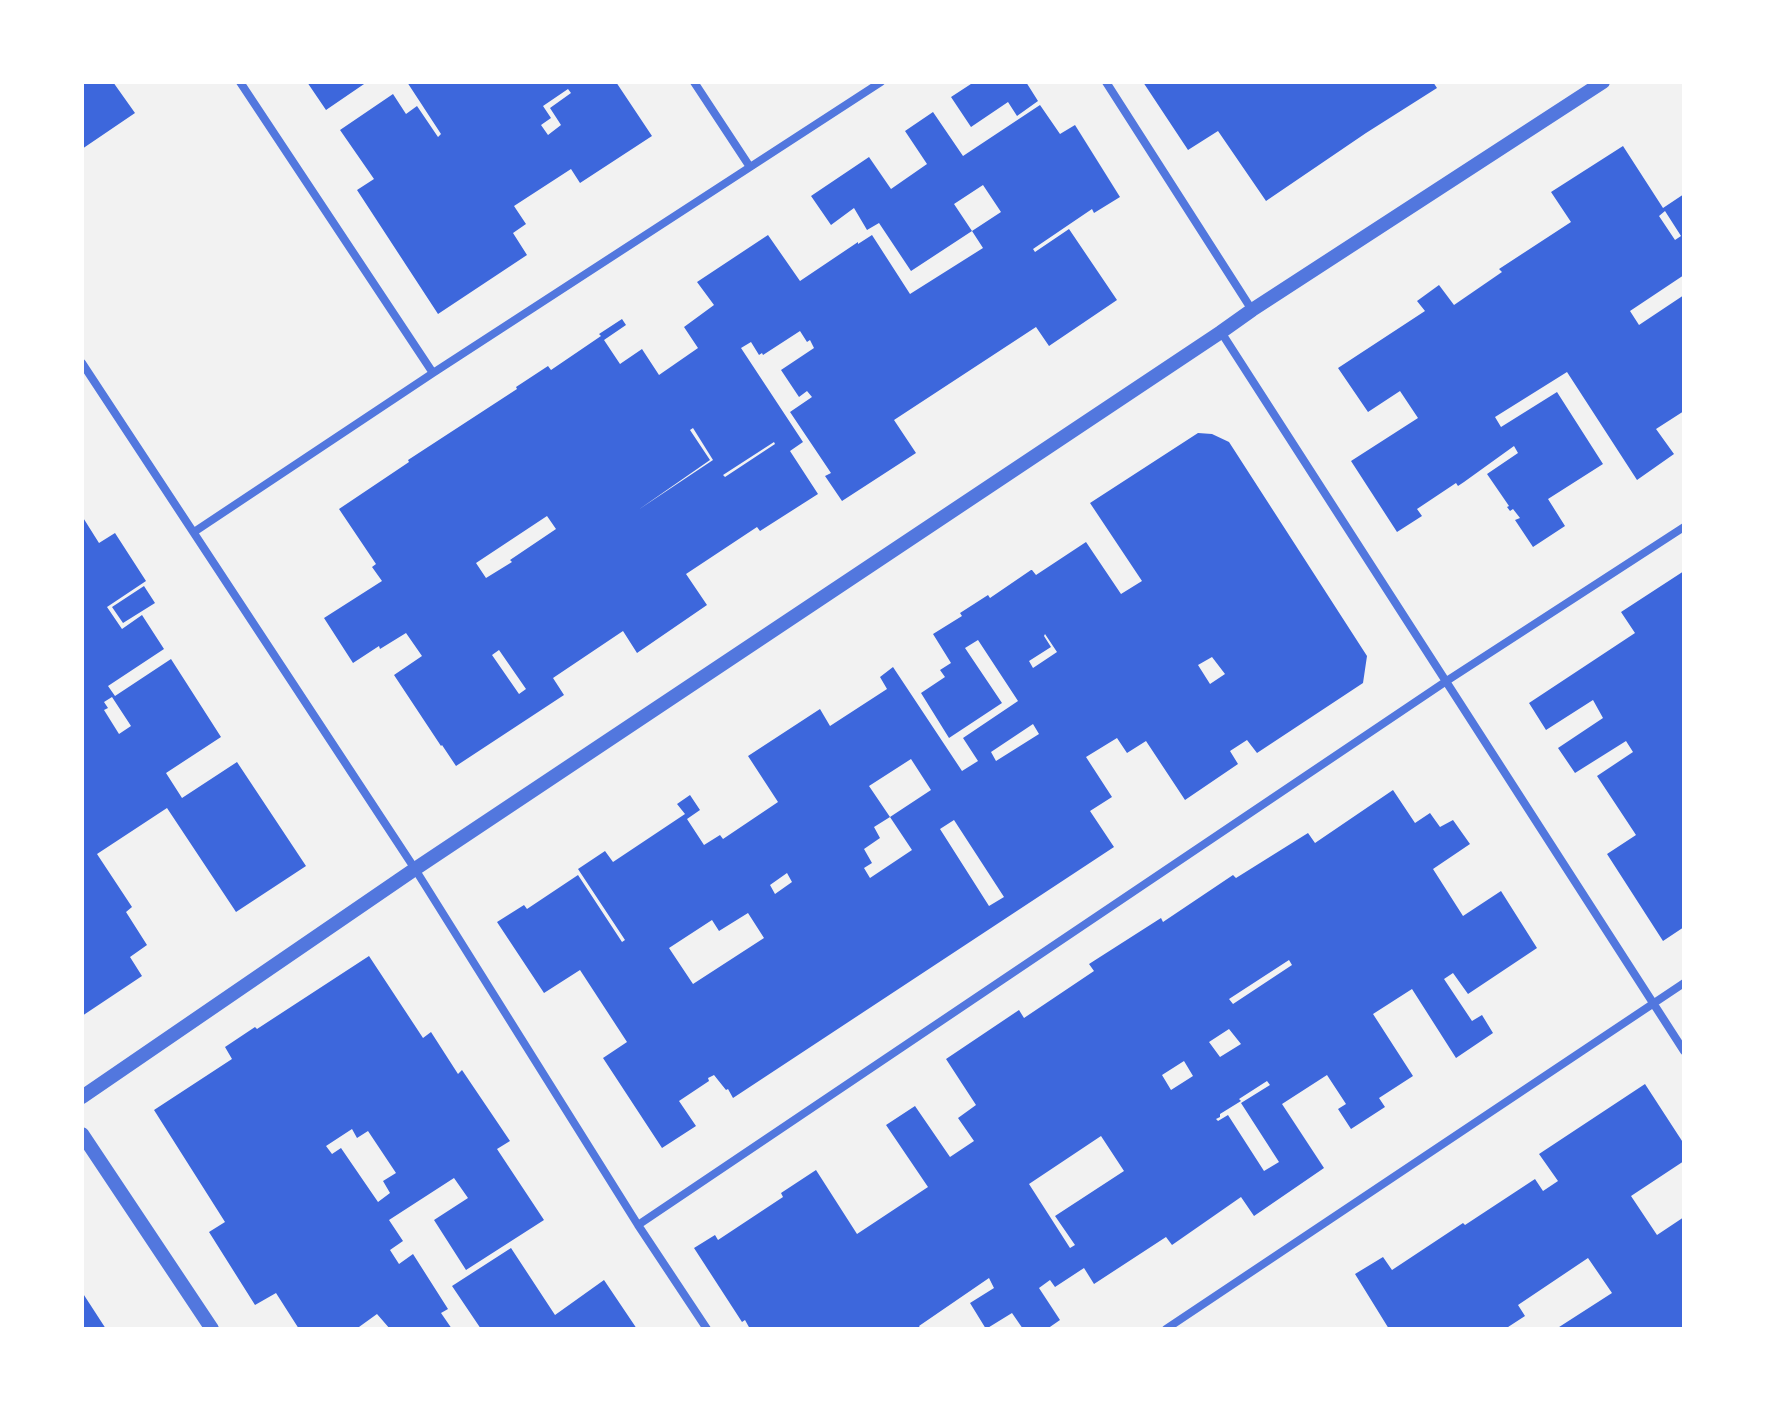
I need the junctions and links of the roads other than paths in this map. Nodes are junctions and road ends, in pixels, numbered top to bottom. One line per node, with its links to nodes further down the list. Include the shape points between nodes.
1 (240, 82): 10 (street)
2 (694, 82): 6 (street)
3 (881, 82): 6 (street)
4 (1106, 82): 7 (street)
5 (1603, 82): 7 (street)
6 (750, 167): 10 (street)
7 (1252, 310): 8 (street)
8 (1221, 332): 13 (street); 14 (street)
9 (82, 363): 12 (street)
10 (433, 373): 12 (street)
11 (1684, 527): 13 (street)
12 (194, 532): 14 (street)
13 (1445, 682): 16 (street); 20 (street)
14 (415, 869): 18 (street); 20 (street)
15 (1684, 983): 16 (street)
16 (1652, 1004): 17 (street); 23 (street)
17 (1684, 1051)
18 (82, 1097)
19 (82, 1134): 21 (street)
20 (638, 1225): 22 (street)
21 (212, 1329)
22 (707, 1329)
23 (1166, 1329)

